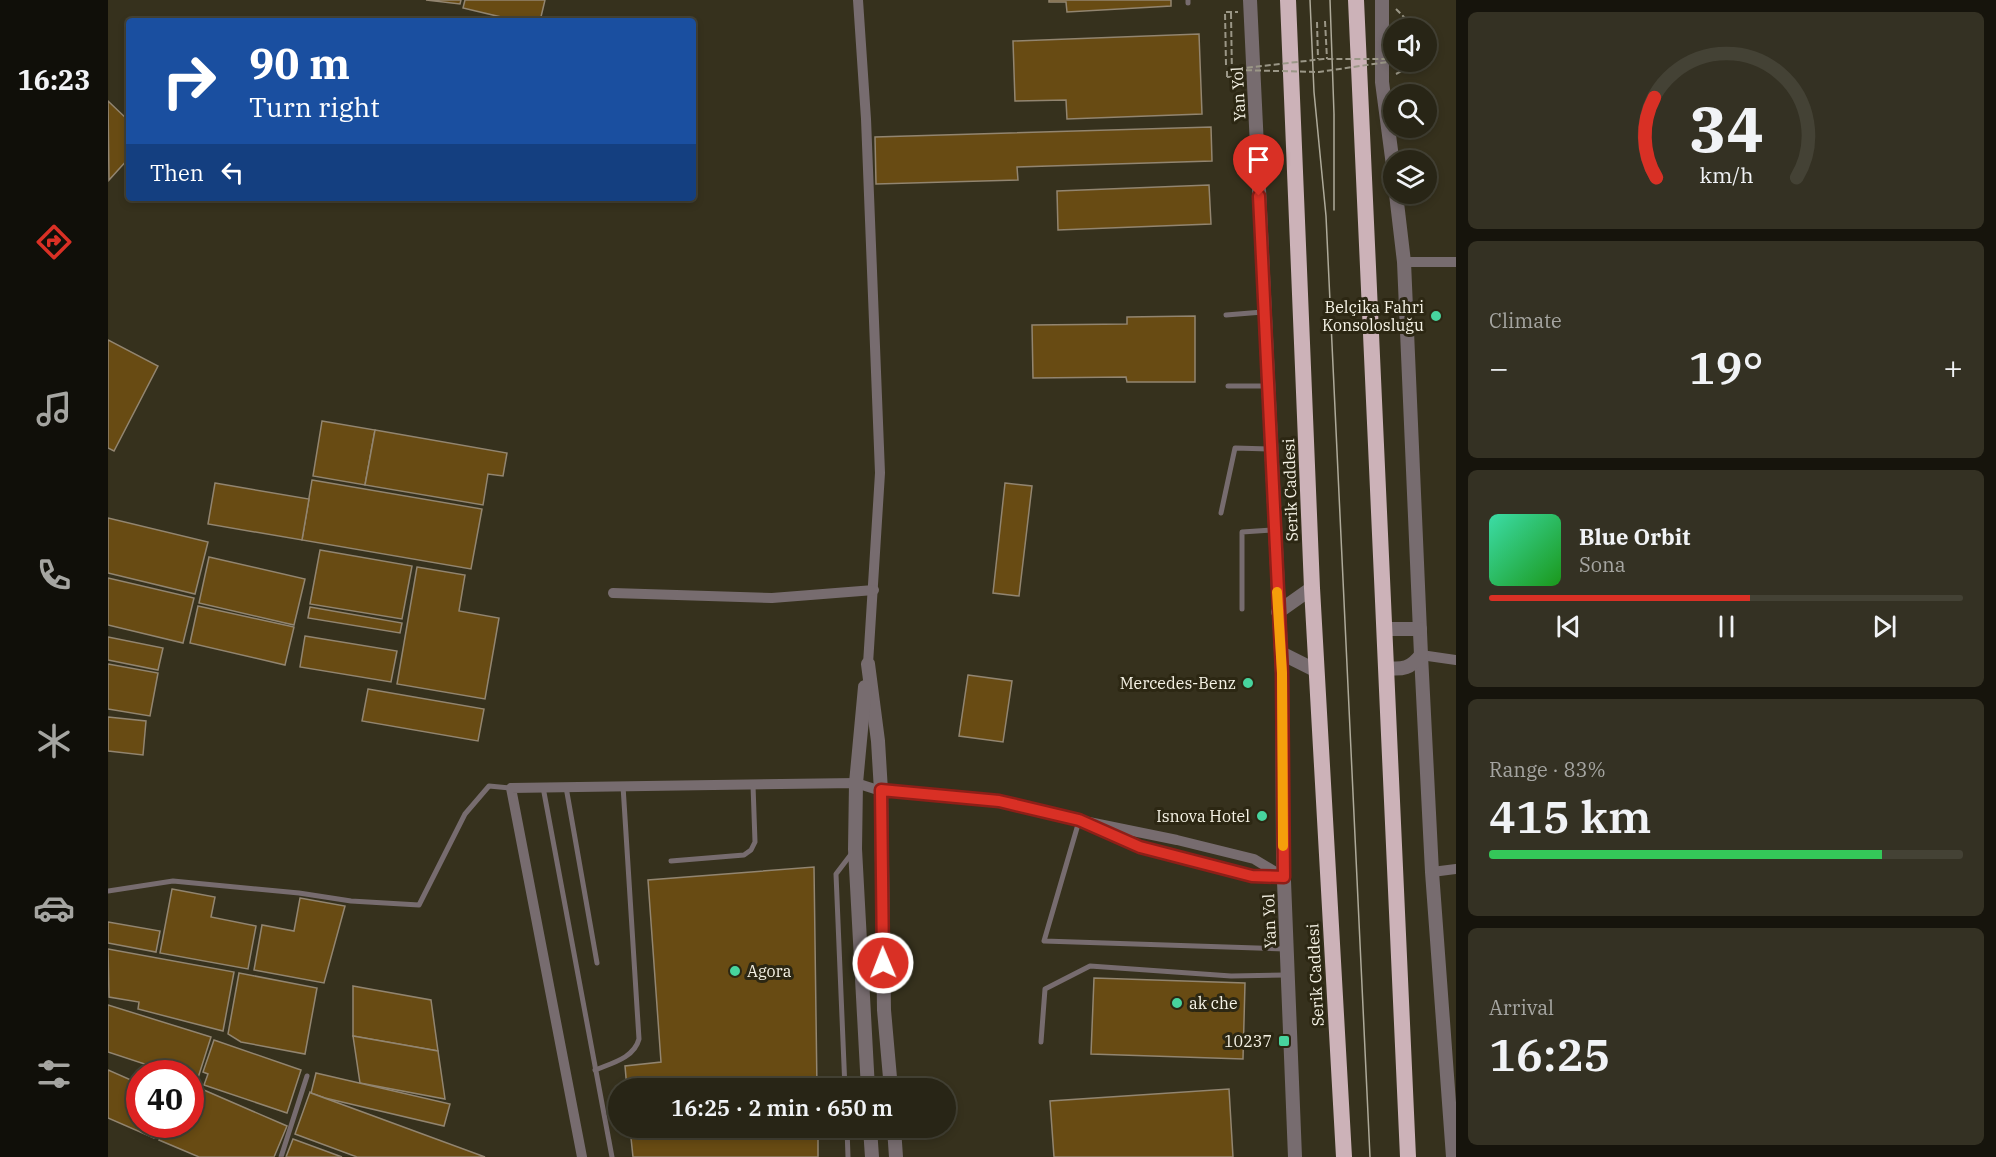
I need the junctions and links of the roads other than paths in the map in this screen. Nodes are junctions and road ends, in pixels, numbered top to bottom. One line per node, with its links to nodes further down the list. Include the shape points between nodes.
1 (858, 0): 18 (street, via 880,473)
2 (1288, 0): 17 (highway, Serik Caddesi)
3 (1356, 0): 22 (highway)
4 (1388, 3): 6 (street, via 1383,82)
5 (1250, 6): 10 (street, Yan Yol)
6 (1391, 150)
7 (1397, 204): 8 (street)
8 (1404, 262): 9 (street); 23 (street)
9 (1456, 262)
10 (1264, 312): 11 (lane); 13 (street, Yan Yol)
11 (1226, 315)
12 (1228, 386): 13 (lane)
13 (1268, 386): 14 (street, Yan Yol)
14 (1271, 449): 15 (lane, via 1235,448); 16 (street, Yan Yol)
15 (1221, 513)
16 (1274, 530): 20 (lane, via 1242,532); 21 (street, Yan Yol)
17 (1312, 588): 21 (street); 29 (highway, Serik Caddesi)
18 (874, 590): 19 (street, via 772,598); 27 (street)
19 (613, 593)
20 (1242, 609)
21 (1278, 612): 24 (street, Yan Yol)
22 (1384, 629): 23 (street); 28 (highway)
23 (1420, 629): 25 (street)
24 (1281, 653): 29 (street); 42 (street, Yan Yol)
25 (1421, 655): 26 (street); 28 (street, via 1407,668); 41 (street)
26 (1456, 660)
27 (868, 664): 30 (street); 36 (street)
28 (1386, 668): 65 (highway)
29 (1317, 671): 64 (highway, Serik Caddesi)
30 (856, 783): 31 (street); 36 (street); 38 (street)
31 (753, 785): 32 (street); 39 (lane, via 755,842 748,853)
32 (623, 786): 34 (street); 48 (lane, via 639,1039 629,1055)
33 (543, 787): 34 (street); 35 (street); 48 (lane)
34 (566, 787): 45 (lane)
35 (511, 788): 43 (lane, via 489,786 465,814 419,905 172,881); 58 (street)
36 (881, 790): 37 (street, via 999,801); 52 (street, via 884,1010)
37 (1079, 820): 42 (street, via 1254,859); 42 (street, via 1140,847 1252,876); 44 (lane, via 1044,941)
38 (855, 849): 50 (lane, via 836,874); 51 (street)
39 (671, 861)
40 (1456, 869): 41 (street)
41 (1432, 872): 53 (street)
42 (1284, 877): 44 (street, Yan Yol)
43 (108, 891)
44 (1287, 949): 46 (street, Yan Yol)
45 (597, 963)
46 (1288, 975): 47 (lane, via 1231,976 1090,966 1045,989); 63 (street, Yan Yol)
47 (1041, 1042)
48 (595, 1070): 59 (lane)
49 (307, 1076): 57 (lane)
50 (845, 1078)
51 (867, 1078)
52 (890, 1078)
53 (1454, 1131): 66 (street)
54 (847, 1138): 60 (lane)
55 (871, 1138): 61 (street)
56 (895, 1138): 62 (street)
57 (281, 1157)
58 (582, 1157)
59 (612, 1157)
60 (848, 1157)
61 (872, 1157)
62 (896, 1157)
63 (1295, 1157)
64 (1343, 1157)
65 (1410, 1157)
66 (1453, 1157)

